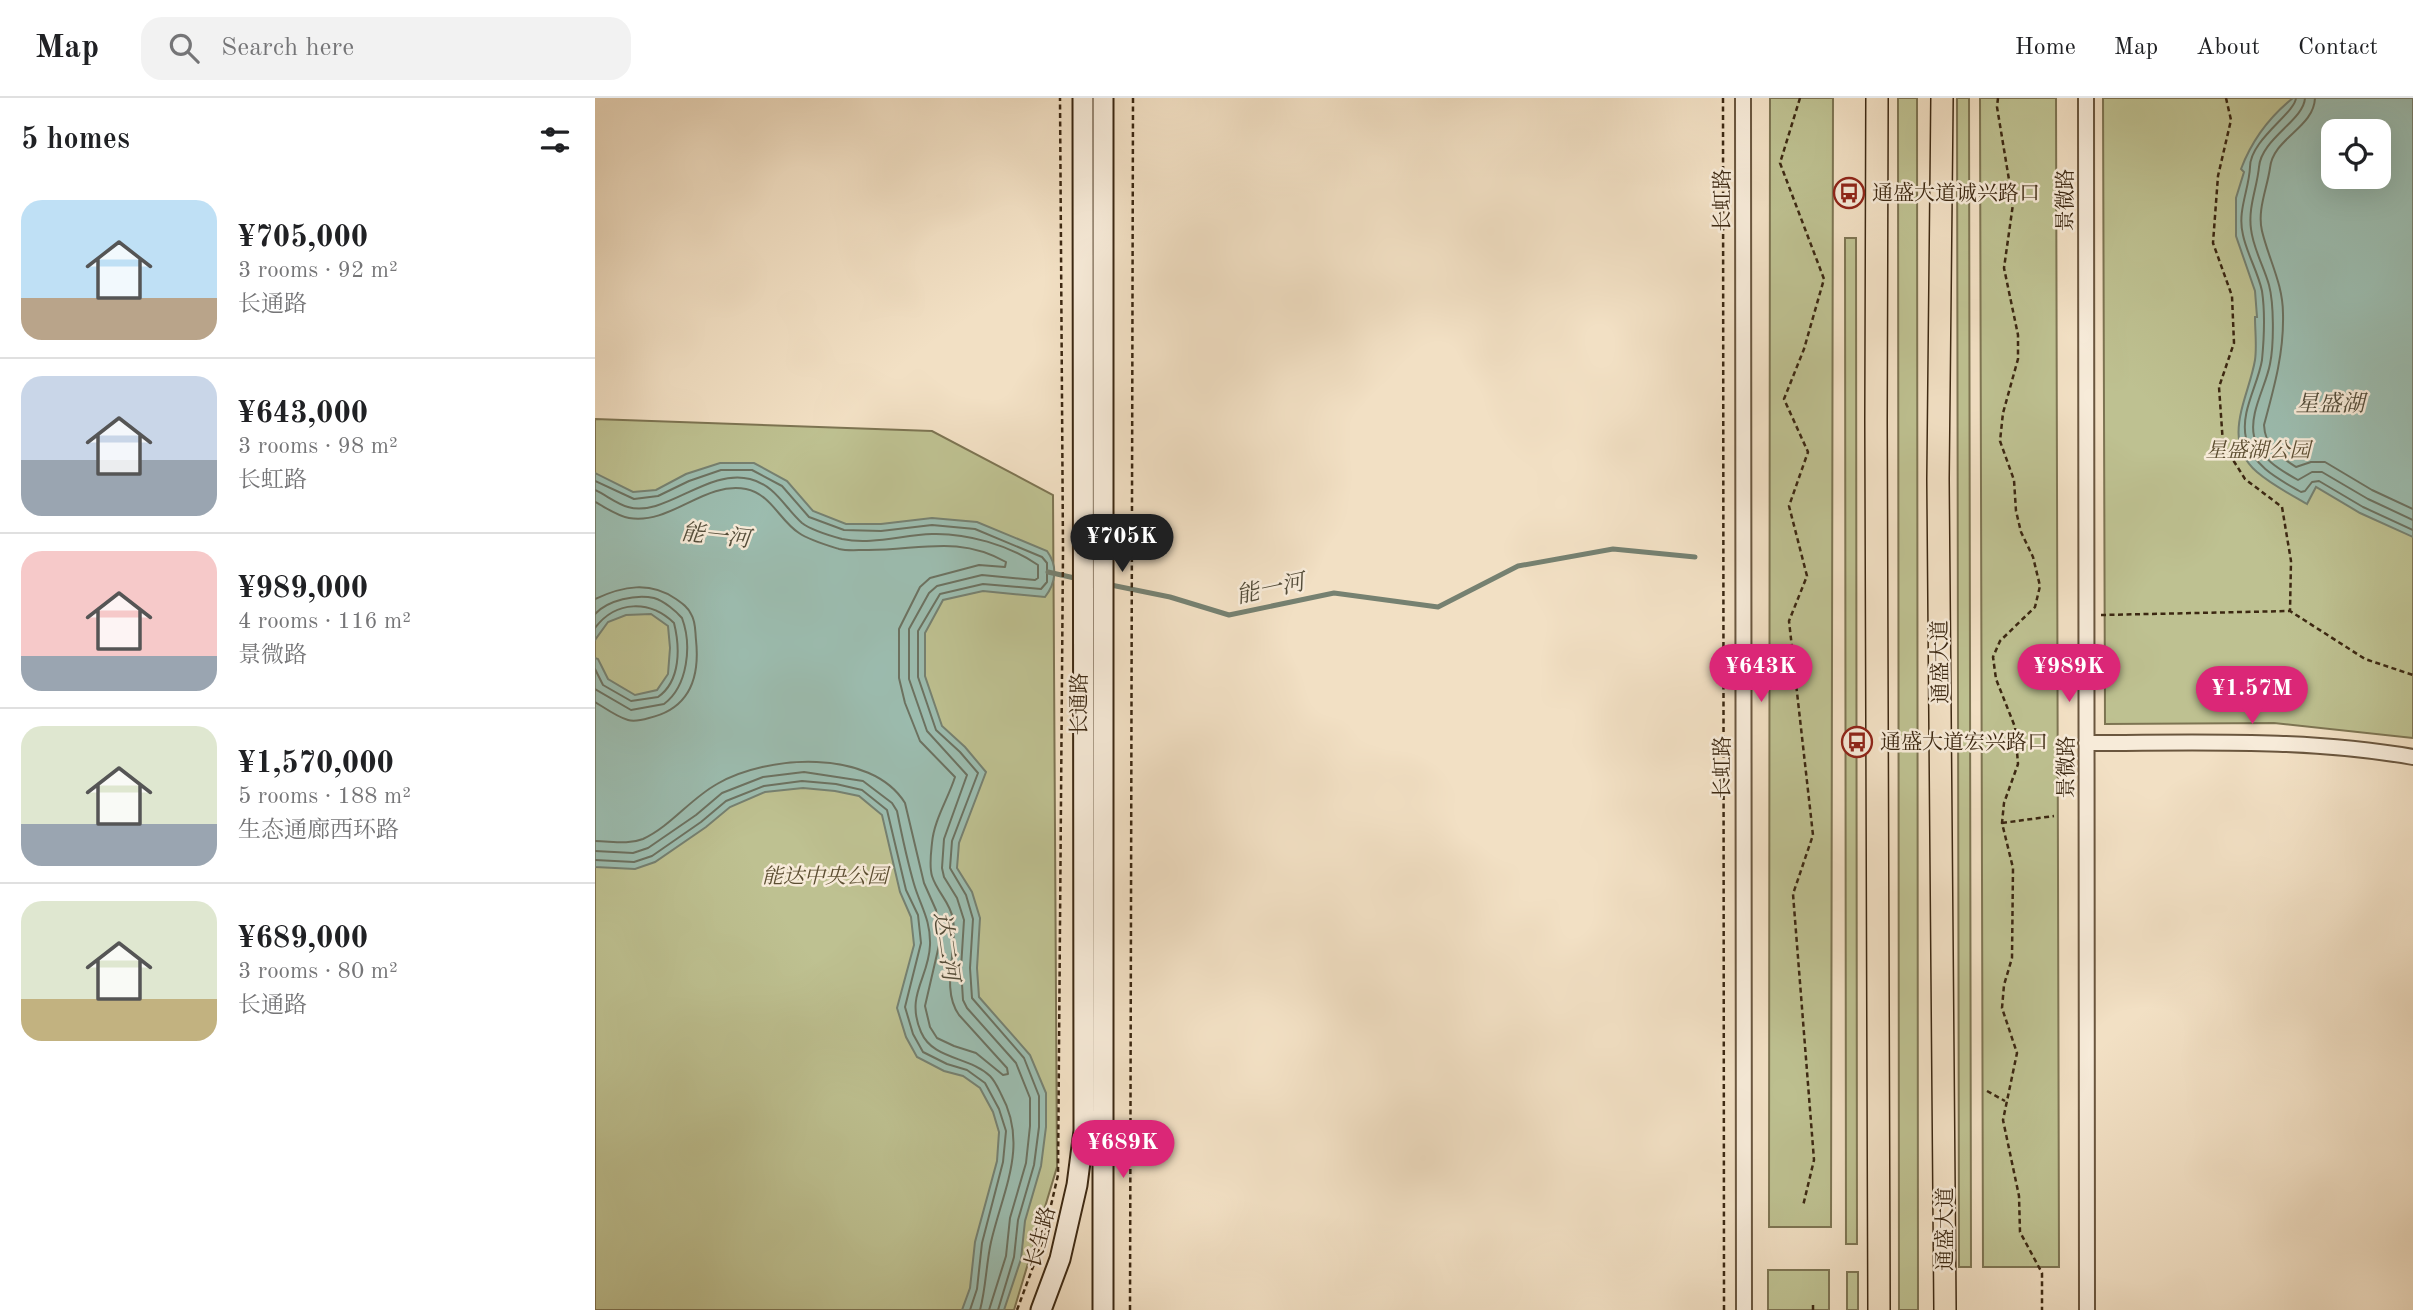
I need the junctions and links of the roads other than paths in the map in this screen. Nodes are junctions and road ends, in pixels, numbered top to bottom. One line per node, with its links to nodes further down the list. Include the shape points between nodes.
1 (1083, 98): 9 (street, 长通路)
2 (1103, 98): 11 (street, 长通路)
3 (1743, 98): 12 (street, 长虹路)
4 (1877, 98): 13 (main road)
5 (1942, 98): 14 (main road, 通盛大道, via 1938,493)
6 (2086, 98): 7 (street, 景微路)
7 (2087, 743): 8 (street, via 2294,743); 15 (street, 景微路)
8 (2413, 757)
9 (1085, 1049): 10 (street, 长生路, via 1084,1131 1077,1185 1060,1259)
10 (1041, 1310)
11 (1103, 1310)
12 (1744, 1310)
13 (1879, 1310)
14 (1945, 1310)
15 (2087, 1310)

